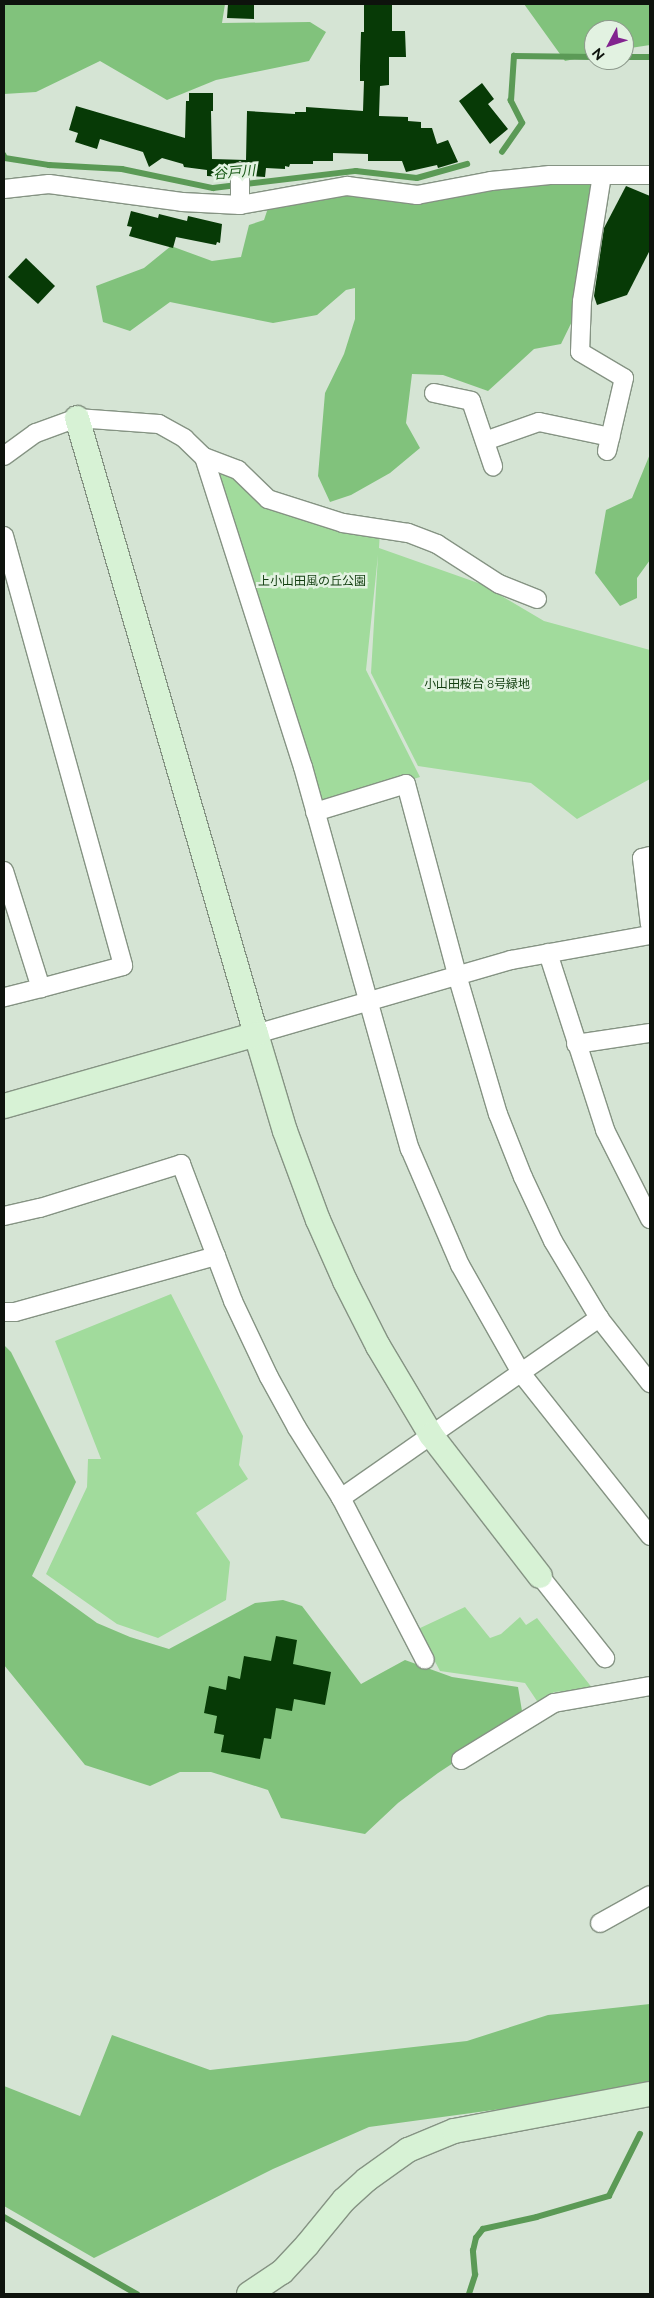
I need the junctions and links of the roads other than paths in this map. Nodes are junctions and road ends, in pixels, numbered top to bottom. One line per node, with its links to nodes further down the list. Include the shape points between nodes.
1 (240, 172): 5 (street)
2 (602, 175): 3 (street); 5 (street, via 550,175 491,181 418,195 347,186); 8 (street, via 582,301 580,352 624,378 609,444 538,422)
3 (650, 175)
4 (4, 189): 5 (street, via 49,184 182,202)
5 (240, 200)
6 (434, 392): 8 (street, via 471,401)
7 (77, 418): 9 (street, via 36,433); 10 (street, via 159,424 184,438); 25 (street)
8 (484, 441): 11 (street)
9 (4, 456)
10 (204, 457): 13 (street, via 238,470 268,499 343,523 408,533 437,544 499,584); 14 (street)
11 (493, 466)
12 (4, 536): 21 (street, via 123,966)
13 (537, 599)
14 (315, 812): 20 (street, via 406,784); 23 (street)
15 (650, 856): 17 (street, via 642,858)
16 (4, 871): 21 (street)
17 (650, 925)
18 (650, 935): 19 (street)
19 (548, 953): 20 (street); 26 (street)
20 (457, 975): 23 (street); 32 (street, via 498,1114 522,1178 553,1241)
21 (41, 988): 22 (street)
22 (4, 997)
23 (367, 1002): 25 (street); 33 (street, via 410,1149 460,1265)
24 (650, 1033): 26 (street)
25 (256, 1034): 27 (street); 35 (street, via 295,1160 341,1272 378,1346)
26 (576, 1044): 28 (street, via 605,1130)
27 (4, 1106)
28 (647, 1207)
29 (4, 1216): 30 (street, via 181,1164)
30 (216, 1256): 31 (street, via 15,1312); 36 (street, via 269,1377)
31 (4, 1312)
32 (599, 1318): 33 (street); 34 (street)
33 (521, 1373): 35 (street); 37 (street)
34 (650, 1383)
35 (431, 1435): 36 (street); 38 (street)
36 (341, 1498): 40 (street)
37 (650, 1536)
38 (540, 1576): 39 (street)
39 (605, 1658)
40 (425, 1660)
41 (650, 1686): 42 (street, via 554,1703)
42 (461, 1760)
43 (650, 1895): 44 (street)
44 (600, 1923)
45 (650, 2094): 46 (street, via 454,2131 408,2150 344,2200 282,2272)
46 (248, 2294)

